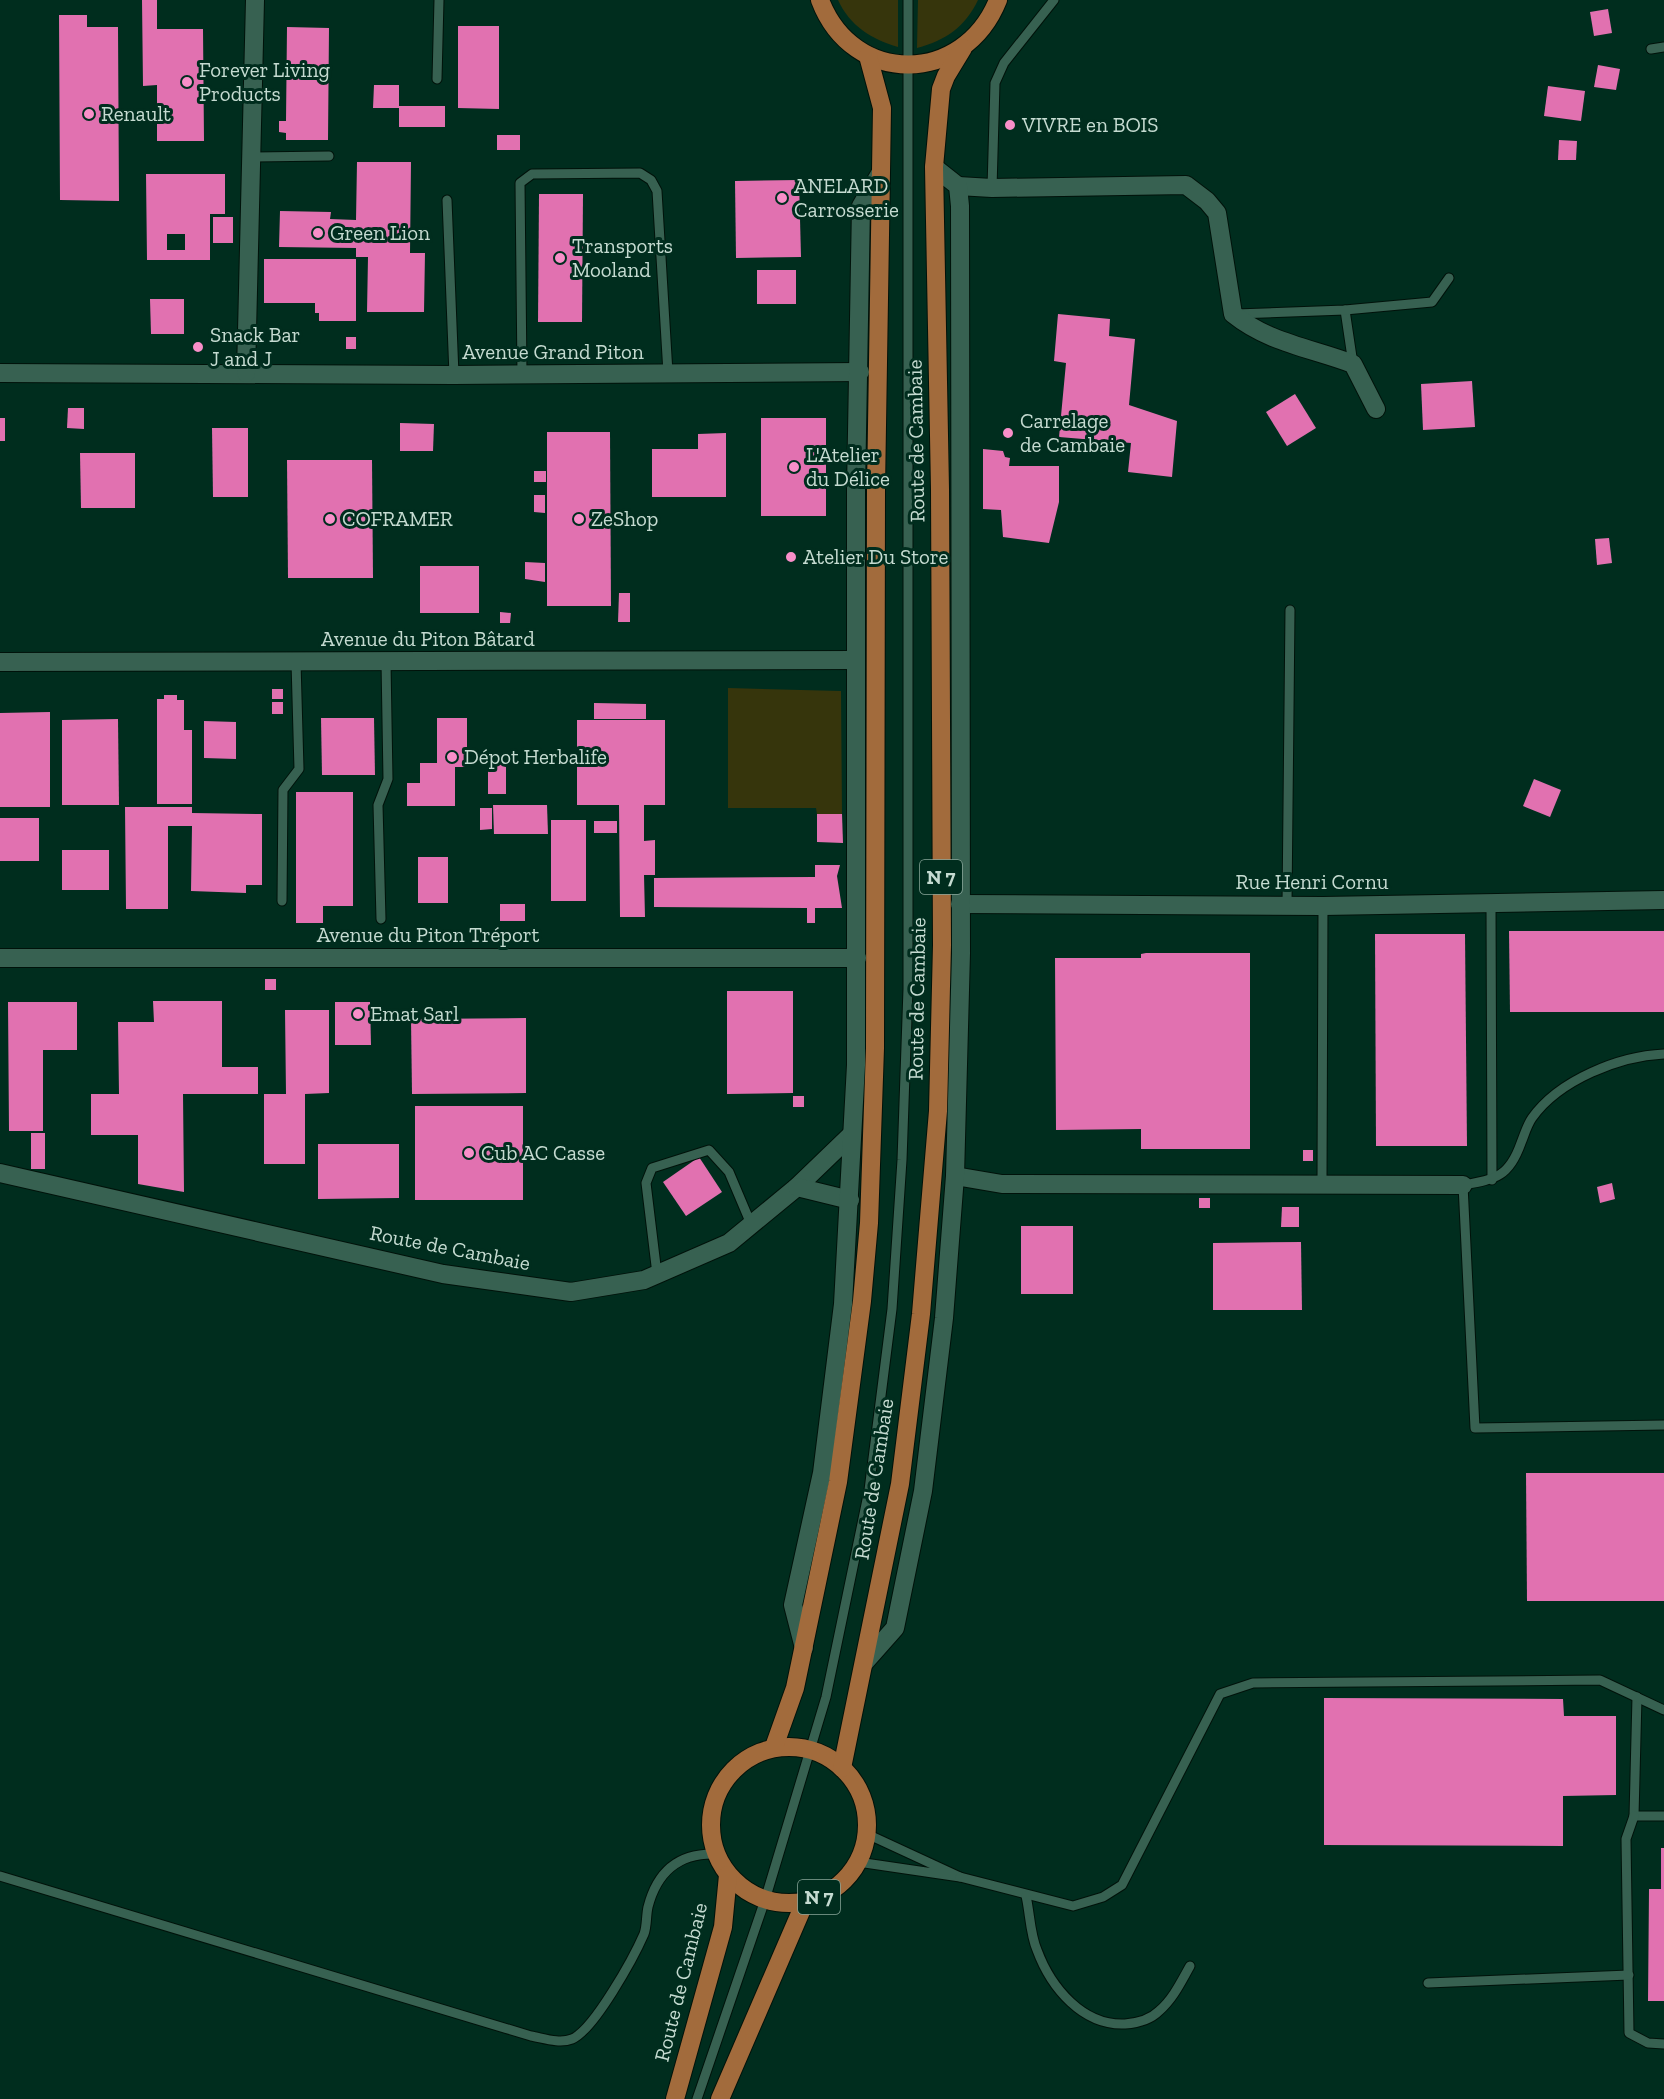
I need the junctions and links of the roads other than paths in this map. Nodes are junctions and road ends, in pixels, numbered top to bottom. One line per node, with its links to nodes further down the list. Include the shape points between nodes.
1 (255, 0): 14 (street)
2 (439, 0): 12 (lane)
3 (820, 0): 10 (main road, Route de Cambaie, via 837,32)
4 (908, 0): 11 (lane)
5 (998, 0): 8 (main road, Route de Cambaie, via 984,27)
6 (1054, 0): 18 (lane, via 1004,63 995,83)
7 (1664, 47): 9 (lane)
8 (963, 48): 11 (main road, Route de Cambaie, via 937,61); 15 (main road, Route de Cambaie / N 7, via 941,89)
9 (1651, 50)
10 (868, 56): 11 (main road, Route de Cambaie); 16 (main road, Route de Cambaie, via 882,108)
11 (908, 65): 62 (lane, via 908,989 902,1160 892,1309 868,1490 826,1697)
12 (437, 79)
13 (329, 156): 14 (lane)
14 (251, 158): 26 (street)
15 (934, 167): 17 (street); 58 (main road, Route de Cambaie / N 7, via 942,945 938,1111 921,1314 900,1484)
16 (881, 172): 24 (street, via 861,206); 57 (main road, Route de Cambaie, via 873,1153 862,1300 838,1482)
17 (958, 186): 18 (street); 38 (street)
18 (992, 188): 22 (street, via 1186,185 1217,213)
19 (447, 200): 29 (lane)
20 (1449, 278): 21 (lane, via 1432,302)
21 (1345, 310): 22 (lane); 23 (lane)
22 (1233, 314): 23 (street, via 1253,330)
23 (1353, 364): 30 (street)
24 (860, 372): 27 (street, Avenue Grand Piton); 32 (street)
25 (0, 373): 26 (street, Avenue Grand Piton)
26 (246, 373): 29 (street, Avenue Grand Piton)
27 (668, 373): 28 (street, Avenue Grand Piton); 28 (lane, via 657,191 651,180 640,173 628,173 532,174 520,183)
28 (522, 374): 29 (street, Avenue Grand Piton)
29 (454, 375)
30 (1376, 409)
31 (1290, 610): 39 (lane)
32 (856, 660): 35 (street, Avenue du Piton Bâtard); 44 (street)
33 (0, 662): 34 (street, Avenue du Piton Bâtard)
34 (297, 662): 35 (street, Avenue du Piton Bâtard); 37 (lane, via 299,770 283,790)
35 (386, 662): 42 (lane, via 388,779 378,805)
36 (1664, 900): 40 (street, Rue Henri Cornu)
37 (282, 901)
38 (960, 904): 39 (street, Rue Henri Cornu); 48 (street)
39 (1287, 905): 41 (street, Rue Henri Cornu)
40 (1491, 905): 41 (street, Rue Henri Cornu); 49 (lane)
41 (1323, 906): 50 (lane)
42 (381, 919)
43 (0, 958): 44 (street, Avenue du Piton Tréport)
44 (857, 958): 46 (street)
45 (1664, 1054): 49 (lane, via 1642,1055 1588,1072 1550,1099 1531,1119 1507,1171)
46 (851, 1135): 52 (street, Route de Cambaie); 53 (street)
47 (0, 1173): 55 (street, Route de Cambaie, via 443,1274 571,1292 644,1280)
48 (956, 1176): 50 (street, via 1002,1184); 58 (street, via 923,1491 895,1628)
49 (1492, 1180): 51 (lane)
50 (1322, 1182): 51 (street)
51 (1463, 1185): 56 (lane, via 1475,1428)
52 (798, 1187): 53 (street); 54 (street, Route de Cambaie)
53 (850, 1200): 57 (street, via 843,1304 822,1473 793,1605)
54 (751, 1224): 55 (street, Route de Cambaie, via 729,1244); 55 (lane, via 729,1172 709,1150 652,1168 646,1183)
55 (657, 1274)
56 (1664, 1425)
57 (804, 1648): 61 (main road, Route de Cambaie)
58 (864, 1663): 63 (main road, Route de Cambaie / N 7)
59 (1636, 1697): 60 (lane); 64 (lane); 72 (lane, via 1600,1680 1253,1683 1220,1694 1122,1885 1103,1897 1073,1906)
60 (1664, 1710)
61 (774, 1747): 62 (main road, N 7); 67 (main road, N 7, via 738,1765 722,1784 712,1806 710,1830)
62 (811, 1750): 63 (main road, N 7); 73 (lane)
63 (843, 1768): 66 (main road, N 7, via 861,1795)
64 (1634, 1816): 65 (lane); 76 (lane, via 1626,1839)
65 (1664, 1816)
66 (867, 1834): 68 (main road, N 7); 71 (lane)
67 (715, 1854): 69 (main road, N 7); 70 (lane, via 697,1854 671,1866 654,1883 645,1933 598,2014 584,2031 571,2039 556,2040)
68 (858, 1862): 71 (lane); 74 (main road, N 7, via 847,1878 828,1893)
69 (728, 1875): 73 (main road, N 7, via 744,1890); 79 (main road, Route de Cambaie, via 723,1926)
70 (0, 1876)
71 (960, 1877): 72 (lane)
72 (1026, 1896): 75 (lane, via 1036,1949 1050,1976 1077,2009 1094,2020 1136,2023 1158,2012)
73 (765, 1900): 74 (main road, N 7, via 784,1904); 80 (lane)
74 (805, 1902): 81 (main road)
75 (1190, 1966)
76 (1629, 1975): 77 (lane); 78 (lane, via 1629,2033 1648,2043)
77 (1428, 1983)
78 (1664, 2043)
79 (675, 2099)
80 (697, 2099)
81 (720, 2099)

